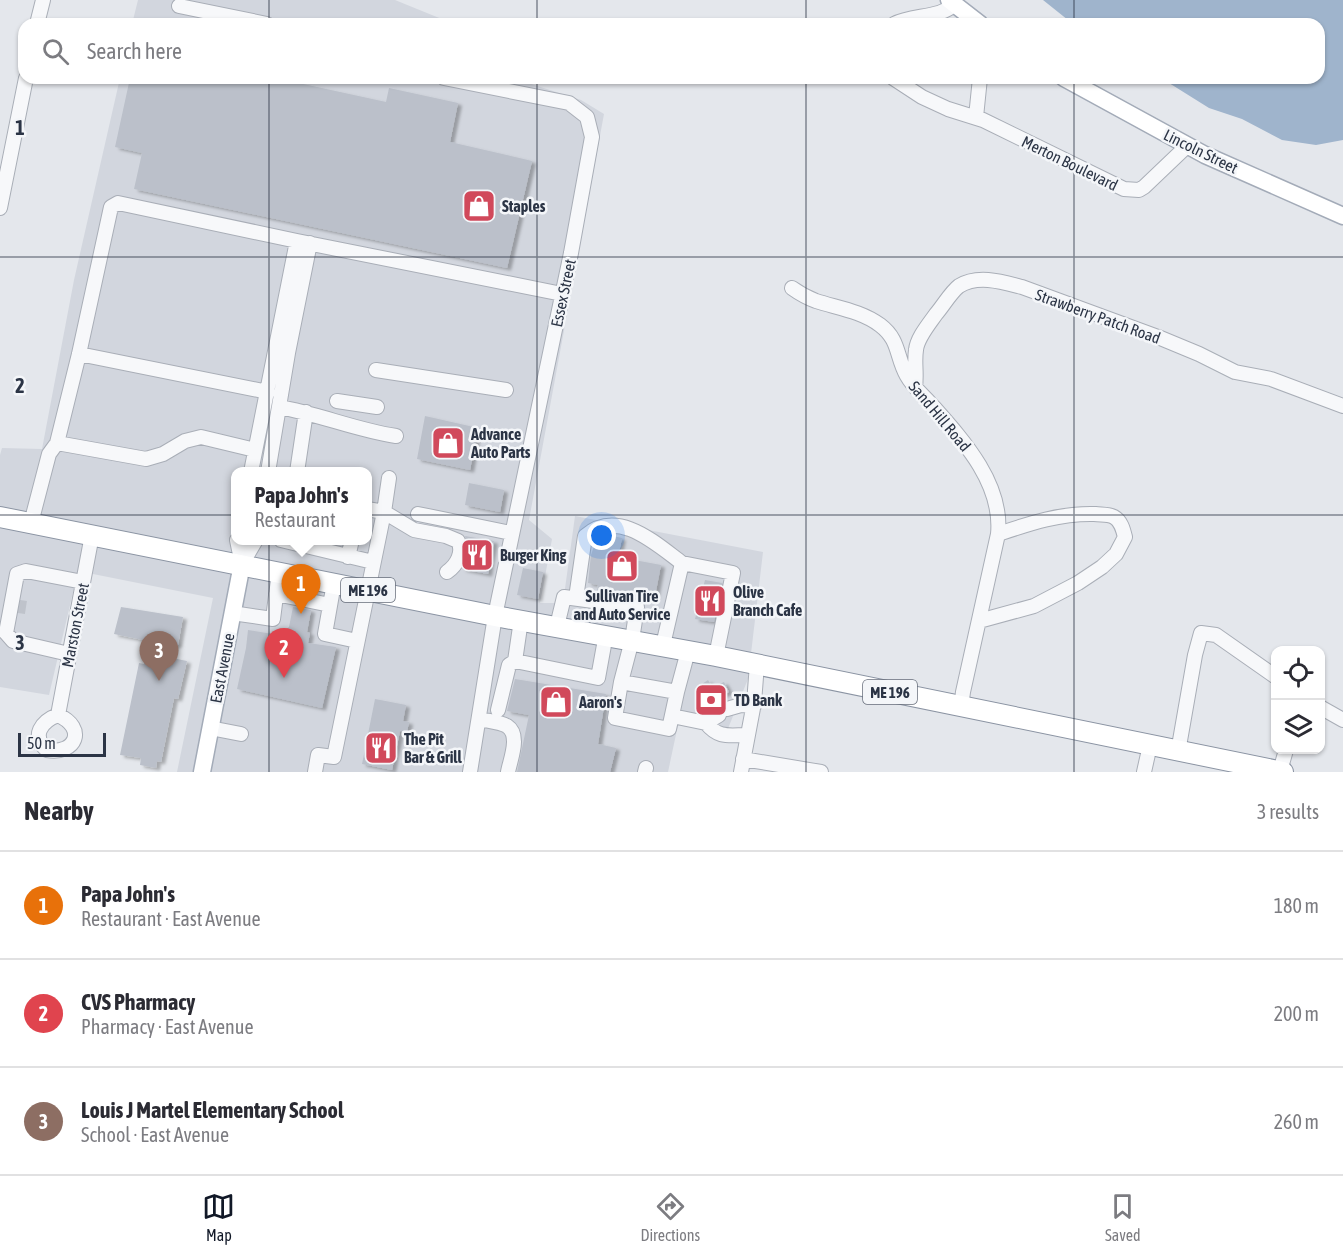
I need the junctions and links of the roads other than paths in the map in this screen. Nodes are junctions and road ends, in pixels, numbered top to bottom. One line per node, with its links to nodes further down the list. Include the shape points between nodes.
1 (43, 0): 4 (street)
2 (952, 2): 6 (street, via 943,12); 7 (main road)
3 (179, 6): 5 (street)
4 (39, 18)
5 (238, 18)
6 (910, 18)
7 (972, 18)
8 (25, 84): 15 (street)
9 (474, 84): 19 (street, Essex Street, via 569,103 587,117 592,137)
10 (902, 84): 13 (street, Merton Boulevard, via 948,109)
11 (979, 84): 13 (street)
12 (1075, 84): 14 (main road, Lincoln Street)
13 (976, 117): 14 (street, Merton Boulevard, via 1129,190 1144,188)
14 (1187, 146): 16 (main road, Lincoln Street)
15 (0, 208)
16 (1343, 216)
17 (304, 242): 19 (street); 20 (street); 21 (street, via 118,203 111,207)
18 (792, 288): 23 (street, Sand Hill Road, via 881,326 894,339 906,374)
19 (562, 294): 43 (street, Essex Street)
20 (282, 352): 25 (street); 28 (street)
21 (79, 354): 25 (street); 32 (street)
22 (376, 370): 24 (street)
23 (915, 387): 27 (street, Strawberry Patch Road, via 916,350 922,336 959,286 980,280 1022,287 1168,341 1235,372 1271,378); 44 (street, Sand Hill Road, via 980,466 998,508)
24 (506, 390)
25 (268, 392): 33 (street)
26 (338, 401): 29 (street)
27 (1343, 406)
28 (279, 407): 30 (street); 35 (street)
29 (377, 407)
30 (306, 412): 31 (street); 36 (street)
31 (396, 436)
32 (57, 443): 33 (street, via 146,459 201,438); 42 (street, via 49,454)
33 (255, 450): 34 (street)
34 (252, 467)
35 (269, 467)
36 (298, 467)
37 (389, 478): 39 (street)
38 (372, 510): 39 (street)
39 (384, 512): 50 (street); 55 (street, via 414,530 453,538 460,544 457,562)
40 (417, 514): 43 (street)
41 (0, 517): 42 (highway, ME 196)
42 (31, 523): 45 (highway, ME 196)
43 (512, 533): 63 (street, Essex Street)
44 (999, 534): 65 (street, Sand Hill Road); 65 (street, via 1046,518 1076,514 1116,518 1125,537 1116,554 1078,583 1034,606)
45 (92, 535): 52 (highway, ME 196); 56 (street, Marston Street)
46 (238, 545): 52 (street)
47 (253, 545): 52 (street)
48 (311, 545): 49 (street)
49 (341, 550): 50 (street)
50 (373, 562): 58 (street)
51 (682, 563): 60 (street, via 635,530 613,525 595,527 585,536); 71 (street); 74 (street, via 733,573)
52 (242, 564): 54 (highway, ME 196); 62 (main road, East Avenue)
53 (26, 571): 56 (street); 70 (street); 70 (street, via 17,574 6,633)
54 (279, 572): 57 (highway, ME 196); 59 (street)
55 (447, 572)
56 (83, 582): 73 (street, Marston Street)
57 (334, 583): 58 (highway, ME 196); 61 (street)
58 (367, 590): 63 (highway, ME 196); 68 (street)
59 (276, 594): 61 (street); 62 (street, via 273,619)
60 (576, 598): 66 (street, via 564,597); 69 (street, via 637,607)
61 (330, 605): 68 (street, via 325,634)
62 (232, 613): 90 (main road, East Avenue)
63 (495, 615): 64 (highway, ME 196); 87 (street, Essex Street)
64 (521, 620): 66 (highway, ME 196); 75 (street)
65 (979, 621): 82 (street, Sand Hill Road)
66 (557, 626): 67 (highway, ME 196)
67 (606, 634): 69 (highway, ME 196); 76 (street)
68 (357, 640): 98 (street, via 334,757 318,755)
69 (632, 640): 71 (highway, ME 196); 79 (street)
70 (13, 641): 73 (street)
71 (663, 645): 72 (highway, ME 196)
72 (687, 651): 74 (highway, ME 196); 80 (street)
73 (69, 654): 85 (street, Marston Street)
74 (716, 656): 77 (highway, ME 196)
75 (515, 661): 76 (street, via 598,678); 83 (street, via 508,664)
76 (600, 664): 79 (street)
77 (758, 664): 81 (street); 82 (highway, ME 196)
78 (1271, 674): 94 (street, via 1216,635 1201,633)
79 (623, 676): 80 (street); 86 (street, via 615,718 669,729)
80 (677, 692): 86 (street)
81 (754, 706): 89 (street, via 741,705); 92 (street)
82 (961, 707): 93 (highway, ME 196)
83 (498, 710)
84 (1325, 710): 88 (street)
85 (58, 715)
86 (672, 716): 89 (street)
87 (479, 719): 99 (street, Essex Street); 100 (street, via 508,726 513,733)
88 (1343, 720)
89 (706, 723): 92 (street, via 720,735)
90 (210, 728): 91 (street); 97 (main road, East Avenue)
91 (241, 734)
92 (748, 735): 96 (street)
93 (1150, 745): 94 (highway, ME 196); 102 (street)
94 (1178, 752): 103 (highway, ME 196)
95 (1285, 754): 103 (street)
96 (742, 766): 101 (street)
97 (202, 772)
98 (315, 772)
99 (470, 772)
100 (508, 772)
101 (821, 772)
102 (1144, 772)
103 (1282, 772)

